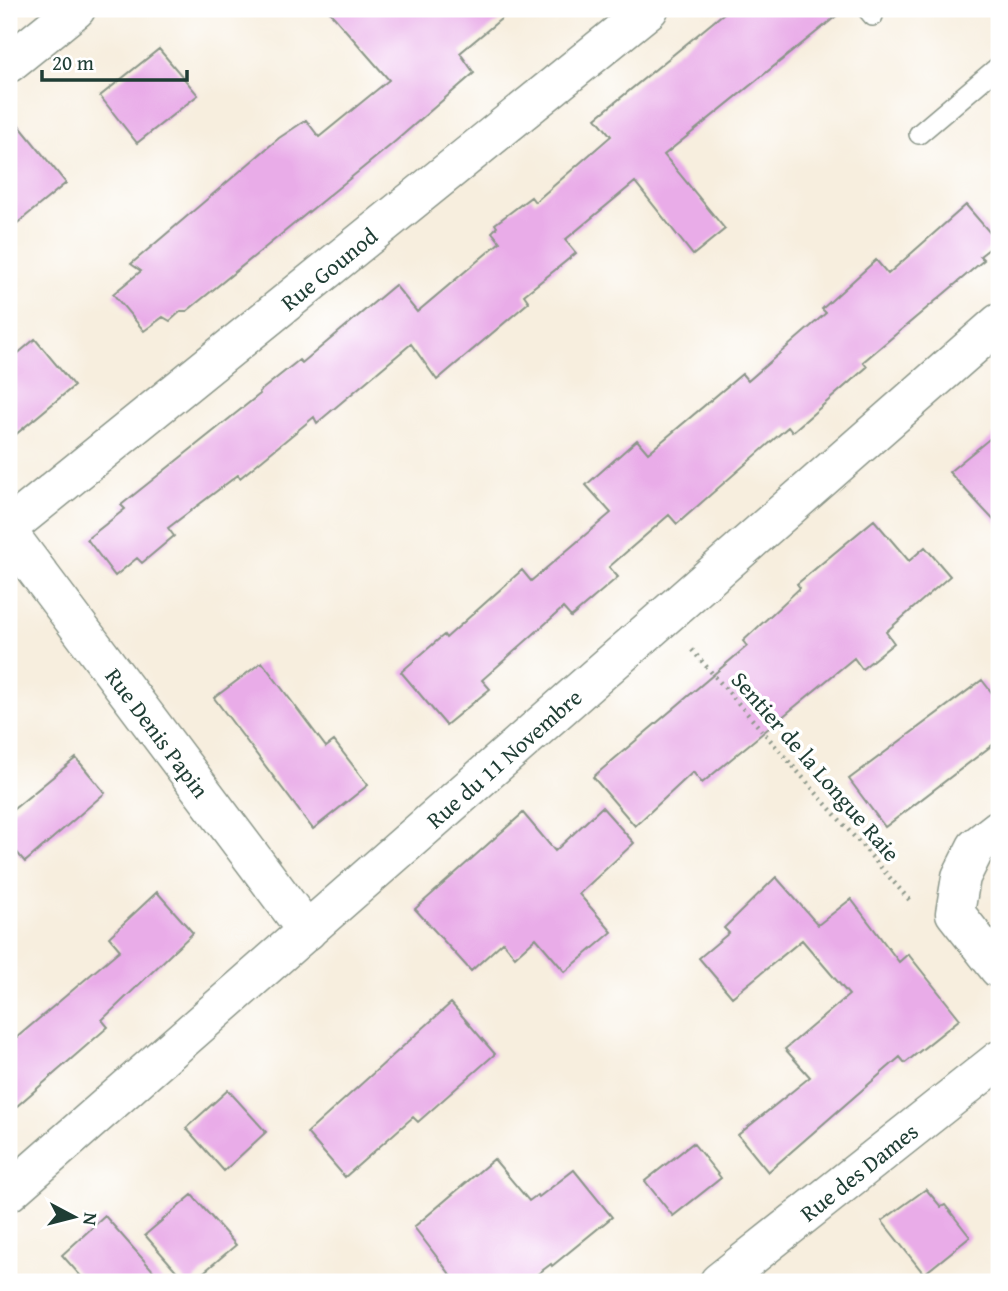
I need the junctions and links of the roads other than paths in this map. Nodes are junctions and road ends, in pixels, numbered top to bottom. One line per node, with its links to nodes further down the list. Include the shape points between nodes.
1 (76, 9): 3 (street)
2 (649, 9): 7 (street, Rue Gounod)
3 (9, 63)
4 (999, 66): 5 (lane)
5 (919, 134)
6 (999, 323): 10 (street, Rue du 11 Novembre)
7 (9, 527)
8 (9, 534): 10 (street, Rue Denis Papin)
9 (999, 830): 11 (street, via 976,847 961,877 955,913)
10 (307, 930): 13 (street, Rue du 11 Novembre)
11 (999, 969)
12 (999, 1060): 14 (street, Rue des Dames)
13 (9, 1192)
14 (719, 1282)

